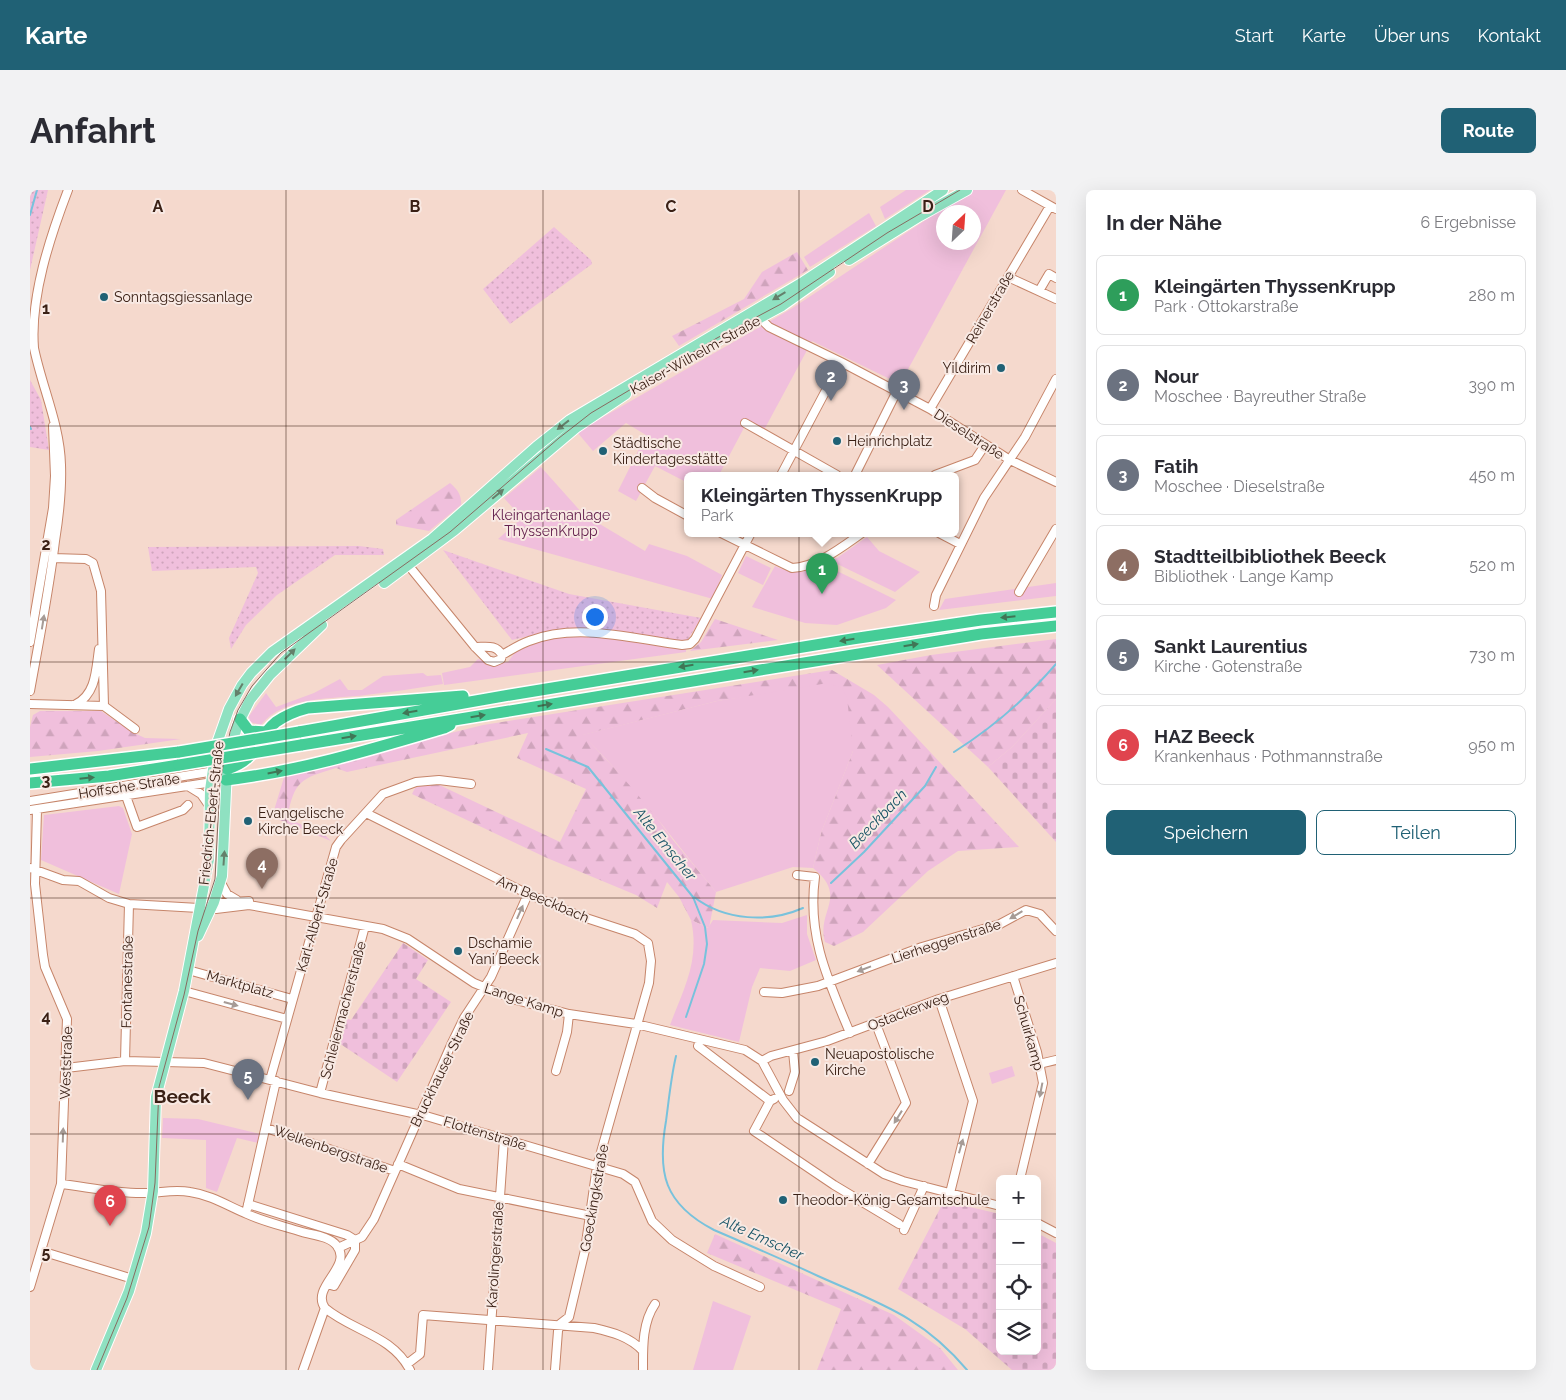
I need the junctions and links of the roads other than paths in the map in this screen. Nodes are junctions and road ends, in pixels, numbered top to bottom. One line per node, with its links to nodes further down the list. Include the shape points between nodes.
1 (68, 190): 15 (street, via 46,255 32,312 34,348)
2 (943, 190): 10 (main road, Kaiser-Wilhelm-Straße, one-way to 10)
3 (967, 190): 10 (main road, Kaiser-Wilhelm-Straße)
4 (1022, 190): 5 (street)
5 (1053, 208): 6 (street, Reinerstraße)
6 (1008, 277): 8 (street); 14 (street, Reinerstraße)
7 (1056, 278): 8 (street, via 1048,274)
8 (1039, 291): 9 (street)
9 (1056, 300)
10 (757, 315): 11 (street, Dieselstraße, via 769,327); 32 (main road, Kaiser-Wilhelm-Straße, via 570,420)
11 (841, 362): 13 (street, Dieselstraße); 18 (street)
12 (1056, 379): 19 (street, via 1026,437)
13 (897, 391): 14 (street, Dieselstraße); 22 (street)
14 (930, 409): 17 (street, Dieselstraße)
15 (53, 421): 35 (street, via 60,436 62,492); 42 (street, via 55,476 52,508)
16 (745, 423): 18 (street)
17 (986, 445): 19 (street, Dieselstraße); 23 (street, via 975,460)
18 (796, 447): 20 (street); 21 (street)
19 (1010, 460): 24 (street, Dieselstraße); 33 (street, via 984,498)
20 (783, 472)
21 (833, 472)
22 (856, 472)
23 (942, 472)
24 (1056, 482)
25 (642, 488): 26 (street)
26 (684, 514)
27 (1056, 529): 37 (street)
28 (729, 537): 34 (street)
29 (749, 537): 34 (street)
30 (856, 537): 34 (street, via 801,568 784,566)
31 (947, 537): 33 (street)
32 (436, 541): 36 (main road, Friedrich-Ebert-Straße)
33 (960, 544): 38 (street)
34 (744, 545): 44 (street, via 690,644 682,646 611,634 567,633 529,641)
35 (53, 558): 40 (street, via 86,559 93,563); 45 (street, one-way to 35)
36 (406, 563): 43 (street); 50 (main road, Friedrich-Ebert-Straße, one-way to 36, via 260,687 297,647); 56 (main road, Friedrich-Ebert-Straße, one-way to 56, via 272,652 251,672 233,700 221,728)
37 (1019, 592)
38 (934, 606)
39 (1056, 612): 46 (highway, one-way to 46, via 870,636)
40 (103, 625): 48 (street, via 95,680 87,699); 49 (street)
41 (1056, 626): 51 (highway, one-way to 41, via 981,634)
42 (30, 642)
43 (475, 647): 44 (street, via 499,649); 44 (street, via 494,662)
44 (502, 655)
45 (30, 691)
46 (510, 695): 53 (highway, via 308,708 286,716); 54 (highway, one-way to 54, bridge, via 179,752)
47 (30, 704): 48 (street)
48 (74, 705): 49 (street)
49 (104, 706): 52 (street)
50 (240, 719): 53 (highway, via 249,731); 55 (main road, Friedrich-Ebert-Straße, via 234,733)
51 (460, 719): 55 (highway, one-way to 51, via 279,771 334,759 444,728); 57 (highway, one-way to 51, bridge, via 109,776)
52 (135, 728)
53 (267, 732): 55 (highway, via 245,763)
54 (34, 769)
55 (227, 775): 56 (street, Hoffsche Straße); 68 (main road, Friedrich-Ebert-Straße, one-way to 55)
56 (212, 777): 59 (street, Hoffsche Straße); 61 (street, Hoffsche Straße); 63 (main road, Friedrich-Ebert-Straße)
57 (34, 783)
58 (471, 784): 65 (street, Karl-Albert-Straße, via 439,780 416,782 383,794)
59 (188, 786): 60 (street, Hoffsche Straße); 63 (street, via 201,794)
60 (126, 796): 62 (street, via 137,827 183,810); 64 (street, Hoffsche Straße)
61 (30, 801)
62 (188, 805)
63 (210, 808): 73 (main road, Friedrich-Ebert-Straße, via 209,859)
64 (34, 810): 66 (street, Weststraße)
65 (366, 813): 69 (street, Am Beeckbach); 75 (street, Karl-Albert-Straße, via 336,847)
66 (33, 869): 71 (street, Lange Kamp, via 63,880 79,881); 100 (street, Weststraße, via 45,967 67,1019)
67 (797, 875): 82 (street, via 815,877 813,916 816,939)
68 (221, 884): 70 (street, via 227,894); 72 (main road, Friedrich-Ebert-Straße)
69 (528, 894): 83 (street, Bruckhauser Straße, one-way to 69); 90 (street, Am Beeckbach, via 635,934 648,943 651,961 649,983)
70 (239, 900): 72 (street, Lange Kamp); 74 (street, Lange Kamp)
71 (129, 904): 73 (street, Lange Kamp); 96 (street, Fontanestraße)
72 (213, 906): 73 (street, Lange Kamp); 74 (street, Lange Kamp); 78 (main road, Friedrich-Ebert-Straße)
73 (200, 908): 78 (main road, Friedrich-Ebert-Straße)
74 (272, 908): 75 (street, Lange Kamp)
75 (315, 918): 76 (street, Lange Kamp); 86 (street, Karl-Albert-Straße)
76 (366, 926): 83 (street, Lange Kamp, via 408,939); 104 (street, Schleiermacherstraße)
77 (1056, 931): 82 (street, Lierheggenstraße, one-way to 82, via 1040,914 1026,910 1000,924 922,946)
78 (193, 946): 80 (main road, Friedrich-Ebert-Straße)
79 (1056, 963): 81 (street, Ostackerweg)
80 (188, 970): 84 (main road, Friedrich-Ebert-Straße); 86 (street, Marktplatz)
81 (1012, 976): 87 (street, Ostackerweg); 99 (street, Schuirkamp)
82 (829, 982): 85 (street, Lierheggenstraße, via 782,993); 92 (street)
83 (485, 988): 88 (street, Lange Kamp); 107 (street, Bruckhauser Straße, via 464,1018)
84 (184, 991): 89 (street, Marktplatz, one-way to 89); 98 (main road, Friedrich-Ebert-Straße)
85 (764, 992)
86 (292, 999): 89 (street, Karl-Albert-Straße)
87 (939, 999): 91 (street, Ostackerweg); 117 (street, one-way to 87, via 974,1101)
88 (569, 1014): 90 (street, Lange Kamp); 101 (street)
89 (287, 1019): 102 (street, Karl-Albert-Straße)
90 (636, 1024): 93 (street, Lange Kamp); 111 (street, Goeckingkstraße)
91 (876, 1024): 92 (street, Ostackerweg); 110 (street, one-way to 110, via 906,1103)
92 (850, 1033): 94 (street, Ostackerweg)
93 (700, 1040): 97 (street, Lange Kamp, via 745,1050); 106 (street, via 698,1046)
94 (793, 1051): 97 (street, Ostackerweg); 103 (street, via 795,1072)
95 (1056, 1060): 99 (street)
96 (125, 1061): 98 (street, Flottenstraße); 100 (street, Flottenstraße)
97 (762, 1061): 105 (street)
98 (164, 1062): 102 (street, Flottenstraße, via 204,1063); 116 (main road, Friedrich-Ebert-Straße, via 156,1097)
99 (1039, 1064): 113 (street, Schuirkamp, one-way to 113, via 1043,1083)
100 (66, 1068): 114 (street, Weststraße, one-way to 100)
101 (556, 1071)
102 (273, 1081): 104 (street, Flottenstraße); 108 (street, Karl-Albert-Straße)
103 (790, 1091)
104 (320, 1093): 107 (street, Flottenstraße)
105 (780, 1095): 106 (street); 110 (street, via 797,1118)
106 (770, 1101): 115 (street, via 754,1131 902,1227)
107 (418, 1115): 109 (street, Flottenstraße); 112 (street, Bruckhauser Straße)
108 (266, 1128): 112 (street, Welkenbergstraße); 119 (street, Karl-Albert-Straße)
109 (504, 1139): 111 (street, Flottenstraße); 118 (street, Karolingerstraße)
110 (868, 1164): 115 (street, via 891,1178)
111 (597, 1166): 122 (street, Goeckingkstraße); 131 (street, Flottenstraße, via 631,1178 648,1215 672,1240 714,1266)
112 (397, 1168): 118 (street, Welkenbergstraße, via 460,1190); 125 (street, Bruckhauser Straße, via 374,1219 364,1235)
113 (1021, 1175)
114 (61, 1184): 116 (street, via 146,1193); 127 (street, Weststraße)
115 (924, 1186): 117 (street)
116 (153, 1191): 121 (street, via 193,1192); 128 (main road, Friedrich-Ebert-Straße, via 146,1234)
117 (950, 1193): 120 (street)
118 (499, 1196): 122 (street, Welkenbergstraße); 134 (street, Karolingerstraße)
119 (248, 1204): 121 (street, Karl-Albert-Straße); 125 (street)
120 (996, 1205)
121 (245, 1213): 126 (street, via 325,1238)
122 (591, 1216): 135 (street, Goeckingkstraße, via 569,1316)
123 (1041, 1225): 124 (street)
124 (1056, 1232)
125 (355, 1240): 126 (street, Bruckhauser Straße); 129 (street, Bruckhauser Straße, via 355,1250 334,1286)
126 (338, 1248): 129 (street, via 339,1264)
127 (41, 1251): 128 (street); 130 (street, Weststraße)
128 (133, 1279): 138 (main road, Friedrich-Ebert-Straße)
129 (327, 1284): 133 (street, via 321,1298)
130 (30, 1287)
131 (760, 1287)
132 (655, 1304): 136 (street, via 648,1314)
133 (324, 1308): 137 (street, via 381,1339); 139 (street)
134 (490, 1319): 135 (street); 137 (street, via 423,1315 420,1354); 140 (street, Karolingerstraße)
135 (560, 1324): 136 (street, via 608,1331); 141 (street, Goeckingkstraße)
136 (643, 1351): 142 (street)
137 (408, 1367)
138 (96, 1370)
139 (303, 1370)
140 (488, 1370)
141 (555, 1370)
142 (643, 1370)

